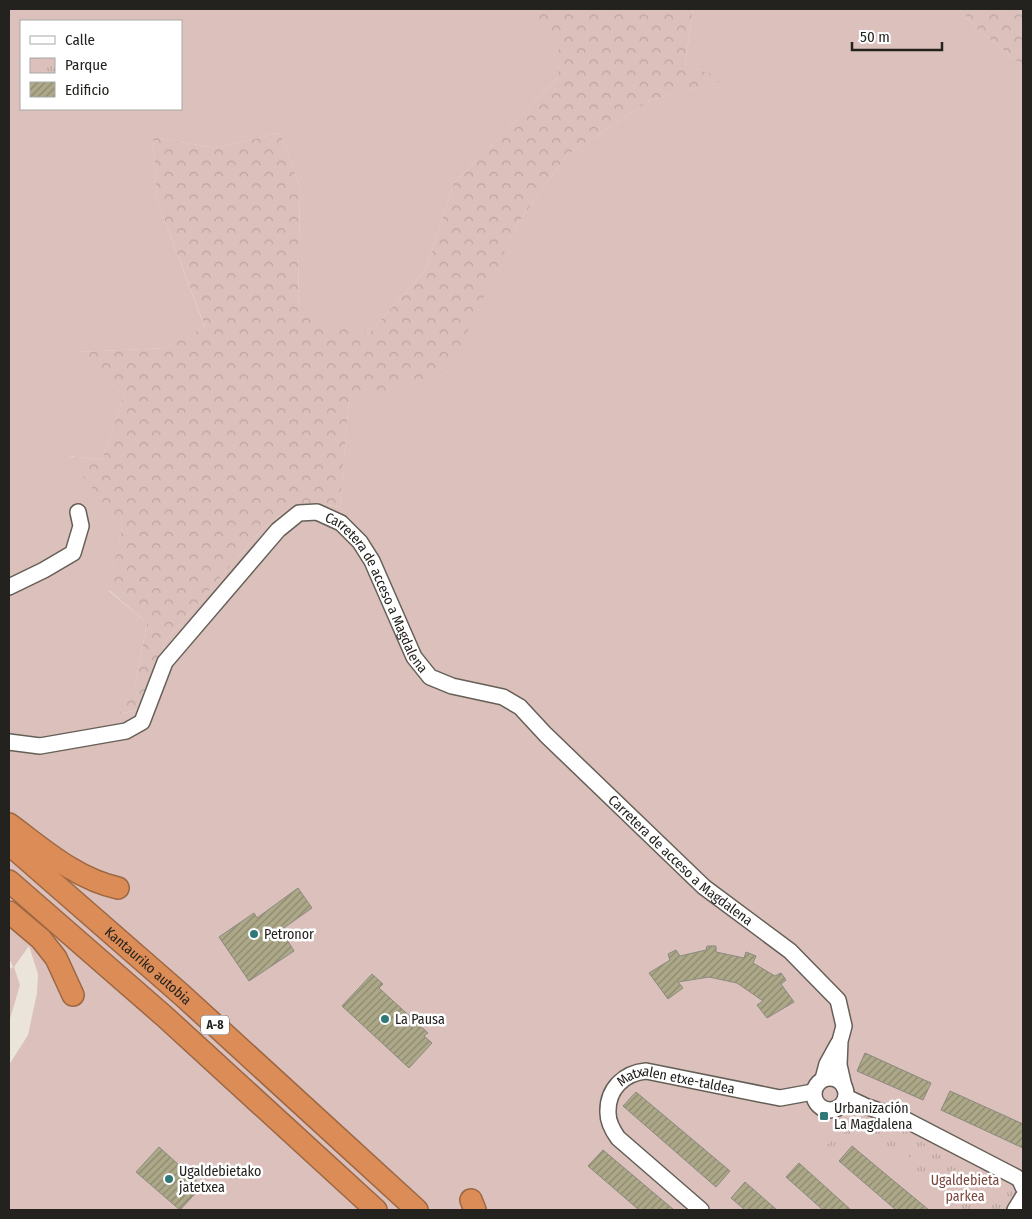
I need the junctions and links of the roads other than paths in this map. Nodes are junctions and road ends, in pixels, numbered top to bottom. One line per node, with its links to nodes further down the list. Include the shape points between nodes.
1 (78, 512): 2 (street, via 81,526 74,553)
2 (9, 587)
3 (9, 742): 10 (street, Carretera de acceso a Magdalena, via 40,746 126,731 142,722 165,662 278,530 299,513 318,512 341,523 360,542 372,561 414,657 430,677 452,686 503,697 520,707 704,887 790,951 838,1000 844,1026)
4 (9, 824): 7 (highway, via 82,876)
5 (9, 844): 17 (highway, Kantauriko autobia / A-8, via 182,995)
6 (9, 881): 16 (highway, Kantauriko autobia / A-8, via 164,1016)
7 (118, 888)
8 (9, 912): 9 (highway, via 41,939 56,958)
9 (72, 995)
10 (840, 1041): 11 (street, Carretera de acceso a Magdalena); 13 (street, Carretera de acceso a Magdalena, via 839,1065)
11 (823, 1079): 12 (street); 13 (street, via 837,1080)
12 (813, 1092): 13 (street, via 820,1107 830,1111 840,1106); 18 (street, Matxalen etxe-taldea, via 780,1098 646,1071 635,1072 623,1079 610,1099 608,1113 614,1132)
13 (845, 1092): 14 (street, via 865,1106 906,1120 1020,1180)
14 (1023, 1187)
15 (1023, 1197): 19 (street)
16 (376, 1210)
17 (418, 1210)
18 (701, 1210)
19 (1015, 1210)

